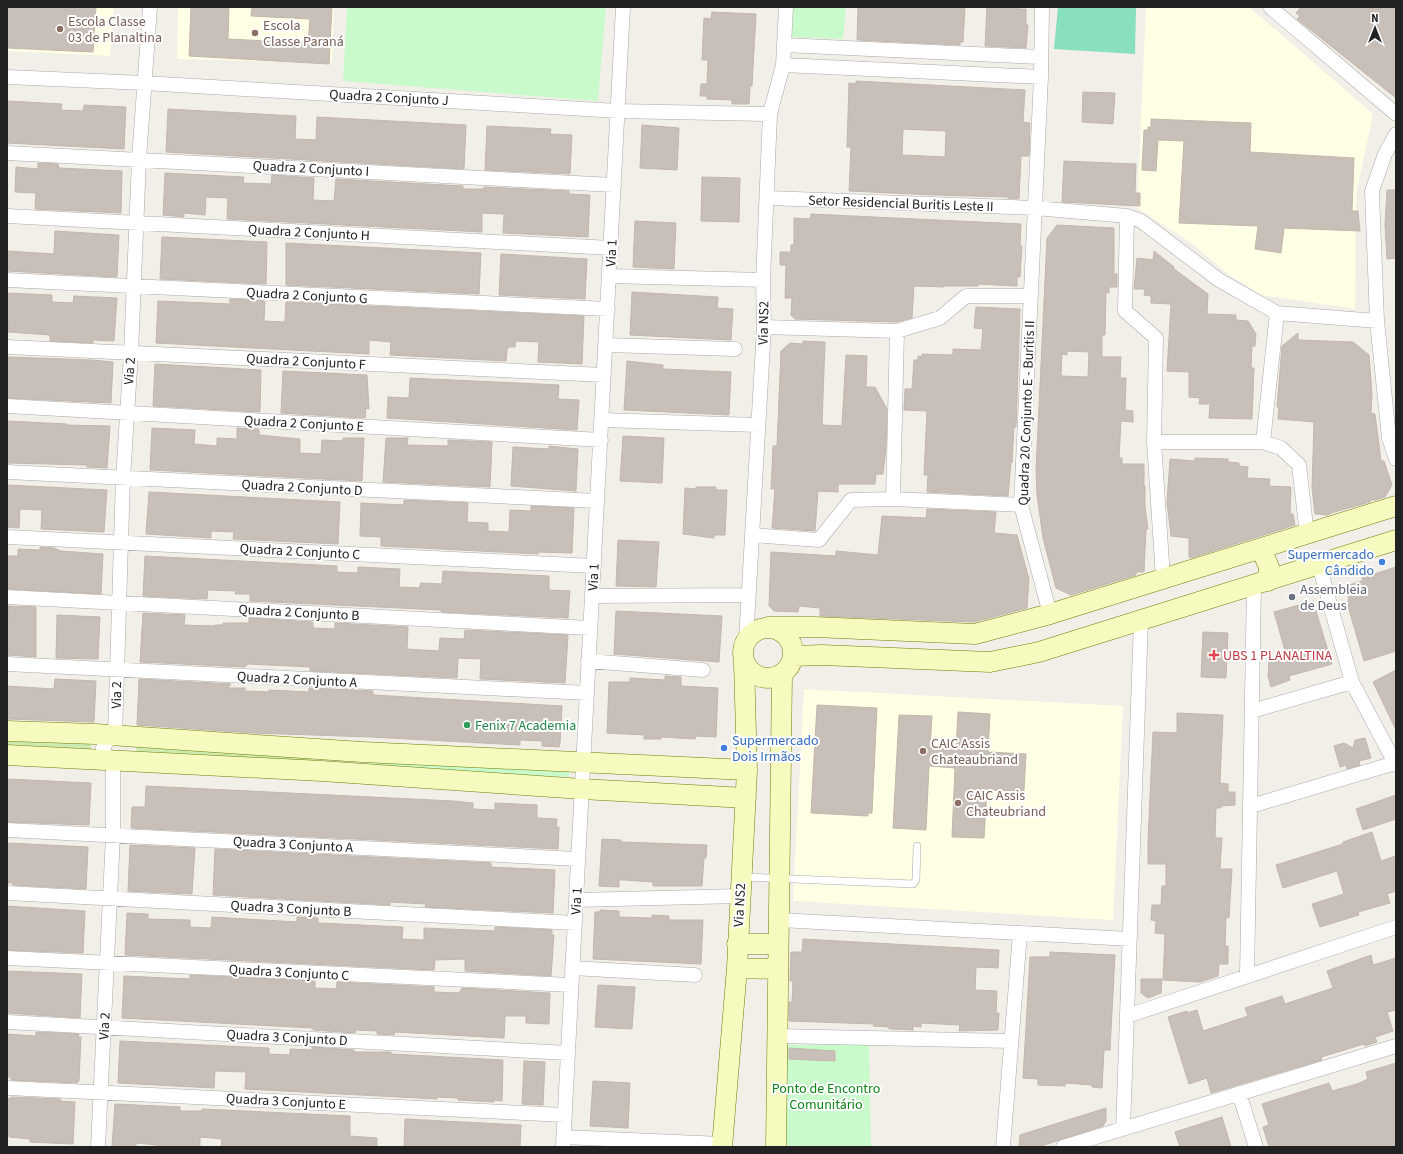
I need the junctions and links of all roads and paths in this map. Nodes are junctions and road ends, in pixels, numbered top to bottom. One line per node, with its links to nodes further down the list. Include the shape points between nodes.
1 (150, 7): 11 (street, Via 2)
2 (623, 7): 12 (street, Via 1)
3 (786, 7): 6 (street, Via NS2)
4 (1042, 7): 7 (street)
5 (1279, 10): 14 (street)
6 (784, 45): 7 (street); 8 (street, Via NS2)
7 (1040, 57): 10 (street)
8 (783, 65): 10 (street); 13 (street, Via NS2)
9 (7, 77): 11 (street, Quadra 2 Conjunto J)
10 (1041, 77): 20 (street)
11 (144, 83): 12 (street, Quadra 2 Conjunto J); 17 (street, Via 2)
12 (618, 111): 13 (street, Quadra 2 Conjunto J); 18 (street, Via 1)
13 (770, 114): 19 (street, Via NS2)
14 (1396, 114)
15 (1396, 134): 32 (street, via 1385,154 1372,191)
16 (7, 153): 17 (street, Quadra 2 Conjunto I)
17 (139, 159): 18 (street, Quadra 2 Conjunto I); 23 (street, Via 2)
18 (614, 184): 24 (street, Via 1)
19 (768, 198): 20 (street, Setor Residencial Buritis Leste II); 27 (street, Via NS2)
20 (1035, 208): 22 (street, Setor Residencial Buritis Leste II); 29 (street, Quadra 20 Conjunto E - Buritis II)
21 (7, 216): 23 (street, Quadra 2 Conjunto H)
22 (1127, 216): 31 (street, Setor Residencial Buritis Leste II, via 1141,220 1219,280); 45 (street, via 1125,311 1156,338)
23 (135, 223): 24 (street, Quadra 2 Conjunto H); 28 (street, Via 2)
24 (611, 248): 25 (street, Via 1)
25 (610, 276): 27 (street); 30 (street, Via 1)
26 (7, 280): 28 (street, Quadra 2 Conjunto G)
27 (763, 280): 33 (street, Via NS2)
28 (134, 286): 30 (street, Quadra 2 Conjunto G); 38 (street, Via 2)
29 (1029, 296): 34 (street, via 966,296 940,318); 52 (street, Quadra 20 Conjunto E - Buritis II)
30 (608, 309): 35 (street, Via 1)
31 (1277, 313): 32 (street, Setor Residencial Buritis Leste II); 46 (street)
32 (1376, 321): 47 (street, via 1389,438)
33 (764, 327): 34 (street); 43 (street, Via NS2)
34 (897, 331): 50 (street)
35 (606, 345): 37 (street); 39 (street, Via 1)
36 (7, 346): 38 (street, Quadra 2 Conjunto F)
37 (735, 349)
38 (131, 353): 39 (street, Quadra 2 Conjunto F); 41 (street, Via 2)
39 (604, 375): 42 (street, Via 1)
40 (7, 406): 41 (street, Quadra 2 Conjunto E)
41 (126, 412): 44 (street, Quadra 2 Conjunto E); 49 (street, Via 2)
42 (602, 420): 43 (street); 44 (street, Via 1)
43 (758, 425): 54 (street, Via NS2)
44 (601, 440): 51 (street, Via 1)
45 (1154, 442): 46 (street); 64 (street)
46 (1263, 442): 55 (street, via 1281,448 1298,465)
47 (1396, 459)
48 (7, 472): 49 (street, Quadra 2 Conjunto D)
49 (122, 478): 51 (street, Quadra 2 Conjunto D); 58 (street, Via 2)
50 (893, 499): 52 (street); 54 (street, via 851,500 819,540)
51 (597, 501): 62 (street, Via 1)
52 (1021, 505): 70 (street, Quadra 20 Conjunto E - Buritis II)
53 (1396, 506): 55 (street)
54 (753, 535): 66 (street, Via NS2)
55 (1306, 535): 59 (street)
56 (7, 537): 58 (street, Quadra 2 Conjunto C)
57 (1396, 540): 61 (street)
58 (121, 542): 62 (street, Quadra 2 Conjunto C); 69 (street, Via 2)
59 (1284, 542): 60 (street); 63 (street, via 1286,561)
60 (1261, 549): 64 (street); 65 (street, via 1269,568)
61 (1319, 565): 63 (street); 82 (street)
62 (594, 566): 68 (street, Via 1)
63 (1294, 573): 65 (street)
64 (1163, 578): 70 (street)
65 (1261, 584): 71 (street); 84 (street)
66 (748, 595): 68 (street); 74 (street, Via NS2)
67 (7, 596): 69 (street, Quadra 2 Conjunto B)
68 (592, 596): 72 (street, Via 1)
69 (119, 602): 72 (street, Quadra 2 Conjunto B); 79 (street, Via 2)
70 (1050, 614): 73 (street, via 975,634 814,627)
71 (1141, 620): 75 (street, via 1039,652 990,662); 115 (street)
72 (590, 628): 76 (street, Via 1)
73 (768, 628): 74 (street, via 759,629); 75 (street, via 779,630 788,636 793,645)
74 (746, 641): 77 (street)
75 (794, 656): 81 (street, via 790,666)
76 (588, 661): 80 (street); 83 (street, Via 1)
77 (744, 662): 81 (street, via 749,670 764,678 774,678); 94 (street, Via NS2)
78 (7, 664): 79 (street, Quadra 2 Conjunto A)
79 (117, 670): 83 (street, Quadra 2 Conjunto A); 86 (street, Via 2)
80 (702, 670)
81 (782, 674): 106 (street)
82 (1352, 682): 84 (street); 92 (street)
83 (587, 693): 91 (street, Via 1)
84 (1252, 711): 100 (street)
85 (7, 731): 86 (street)
86 (115, 736): 87 (street); 90 (street, via 106,742 103,748 106,756)
87 (320, 749): 88 (street); 95 (street, via 328,760)
88 (362, 752): 91 (street); 96 (street, via 354,762)
89 (7, 755): 90 (street)
90 (113, 762): 95 (street); 102 (street, Via 2)
91 (583, 763): 93 (street); 97 (street, Via 1)
92 (1395, 764): 100 (street)
93 (708, 768): 94 (street); 98 (street)
94 (747, 770): 99 (street, Via NS2)
95 (322, 771): 96 (street)
96 (358, 774): 97 (street)
97 (582, 789): 98 (street); 104 (street, Via 1)
98 (708, 796): 99 (street)
99 (746, 798): 105 (street, Via NS2)
100 (1251, 806): 124 (street)
101 (7, 830): 102 (street, Quadra 3 Conjunto A)
102 (113, 835): 104 (street, Quadra 3 Conjunto A); 109 (street, Via 2)
103 (917, 846): 106 (lane, via 916,880 913,884)
104 (578, 859): 110 (street, Via 1)
105 (741, 877): 106 (lane); 108 (street, Via NS2)
106 (780, 879): 111 (street)
107 (7, 893): 109 (street, Quadra 3 Conjunto B)
108 (740, 896): 110 (street); 116 (street, Via NS2)
109 (110, 899): 112 (street, Quadra 3 Conjunto B); 119 (street, Via 2)
110 (576, 900): 112 (street, Via 1)
111 (780, 920): 114 (street); 117 (street)
112 (575, 923): 120 (street, Via 1)
113 (1396, 927): 124 (street)
114 (1020, 933): 115 (street); 130 (street)
115 (1130, 939): 126 (street)
116 (737, 944): 117 (street); 121 (street, Via NS2)
117 (778, 944): 122 (street)
118 (7, 958): 119 (street, Quadra 3 Conjunto C)
119 (107, 963): 125 (street, Quadra 3 Conjunto C); 128 (street, Via 2)
120 (572, 968): 123 (street); 125 (street, Via 1)
121 (736, 968): 122 (street); 139 (street, Via NS2)
122 (778, 969): 129 (street)
123 (696, 975)
124 (1247, 976): 126 (street)
125 (571, 985): 132 (street, Via 1)
126 (1127, 1016): 137 (street)
127 (7, 1022): 128 (street, Quadra 3 Conjunto D)
128 (104, 1027): 132 (street, Quadra 3 Conjunto D); 134 (street, Via 2)
129 (776, 1036): 130 (street); 141 (street)
130 (1011, 1041): 142 (street)
131 (1396, 1046): 135 (street)
132 (568, 1053): 136 (street, Via 1)
133 (7, 1088): 134 (street, Quadra 3 Conjunto E)
134 (101, 1092): 136 (street, Quadra 3 Conjunto E); 140 (street, Via 2)
135 (1239, 1093): 137 (street); 144 (street)
136 (564, 1115): 138 (street, Via 1)
137 (1123, 1129): 143 (street)
138 (563, 1142): 139 (street)
139 (722, 1145)
140 (98, 1147)
141 (776, 1147)
142 (1003, 1147)
143 (1064, 1147)
144 (1256, 1147)

